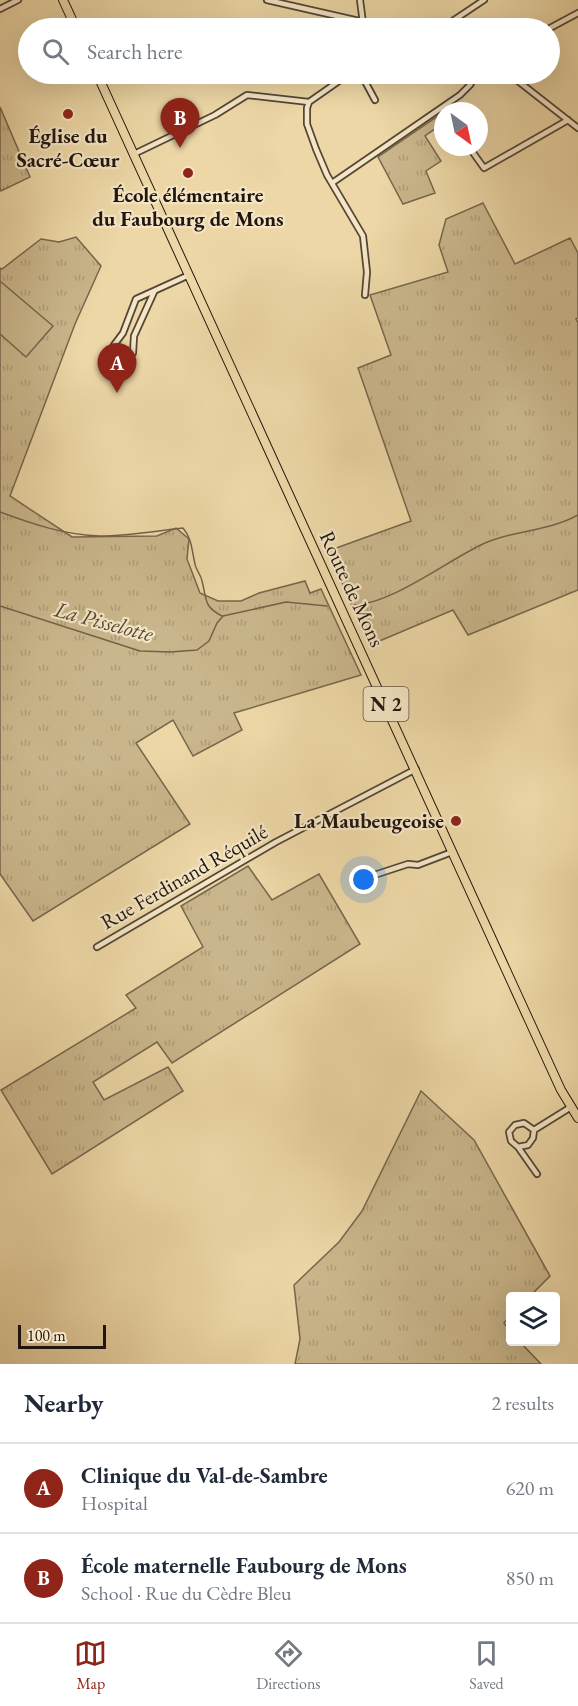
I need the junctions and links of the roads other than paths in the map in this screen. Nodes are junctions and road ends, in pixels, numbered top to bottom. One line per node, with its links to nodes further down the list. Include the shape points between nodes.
1 (18, 0): 6 (street)
2 (63, 0): 8 (main road)
3 (267, 0): 9 (street)
4 (360, 0): 10 (street)
5 (484, 0): 11 (street)
6 (0, 9)
7 (578, 13): 12 (street)
8 (71, 18)
9 (331, 18)
10 (362, 18)
11 (457, 18)
12 (560, 23)
13 (102, 84): 24 (main road, Route de Mons / N 2)
14 (335, 84): 19 (street)
15 (366, 84): 18 (street)
16 (471, 84): 20 (street)
17 (522, 84): 22 (street)
18 (375, 100)
19 (309, 102): 24 (street, via 247,94 215,115); 26 (street, via 308,124)
20 (452, 102)
21 (434, 115): 26 (street)
22 (568, 120): 23 (street); 25 (street, via 484,168)
23 (578, 128)
24 (134, 154): 27 (main road, Route de Mons / N 2)
25 (475, 156)
26 (332, 183): 31 (street, via 363,236)
27 (189, 275): 28 (street); 29 (main road, Route de Mons / N 2)
28 (177, 282): 29 (street); 30 (street)
29 (196, 289): 34 (main road, Route de Mons / N 2)
30 (154, 292): 32 (street, via 136,300); 33 (street)
31 (366, 295)
32 (119, 338): 33 (street); 33 (street, via 114,349 122,357 133,353)
33 (133, 341)
34 (416, 769): 35 (main road, Route de Mons / N 2); 37 (street, Rue Ferdinand Réquilé, via 276,842)
35 (452, 852): 36 (street); 38 (main road, Route de Mons / N 2)
36 (358, 880)
37 (97, 947)
38 (571, 1107): 39 (main road, Route de Mons / N 2); 40 (street)
39 (578, 1118)
40 (534, 1130): 41 (street, via 528,1145); 41 (street, via 524,1123 515,1125 509,1132)
41 (518, 1147): 42 (street)
42 (537, 1174)

